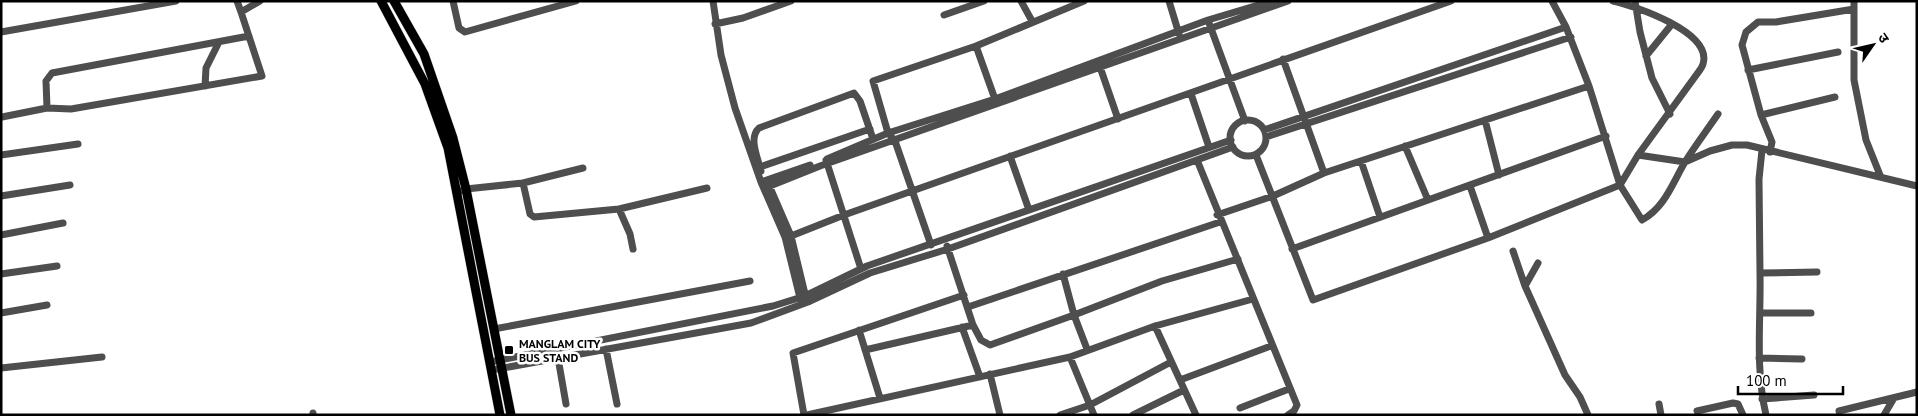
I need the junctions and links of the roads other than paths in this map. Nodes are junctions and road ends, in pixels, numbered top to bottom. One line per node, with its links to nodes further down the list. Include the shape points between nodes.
1 (176, 1): 28 (street)
2 (237, 1): 21 (street)
3 (260, 1): 21 (street)
4 (381, 1): 86 (main road, via 424,84)
5 (453, 1): 6 (street, via 459,28 465,32)
6 (576, 1)
7 (713, 1): 24 (street)
8 (791, 1): 24 (street)
9 (984, 1): 22 (street)
10 (1021, 1): 23 (street)
11 (1084, 1): 23 (street)
12 (1169, 1): 29 (street)
13 (1272, 1): 25 (street)
14 (1288, 1): 25 (street)
15 (1451, 1): 36 (street)
16 (1552, 1): 27 (street)
17 (1613, 1): 19 (street)
18 (396, 2): 86 (main road, via 424,54 453,138)
19 (1636, 4): 26 (street); 35 (street)
20 (1854, 5): 38 (street, via 1776,22 1758,22 1746,32 1742,45); 78 (street, via 1854,80 1866,140)
21 (241, 12): 30 (street)
22 (944, 15)
23 (1032, 21): 33 (street)
24 (715, 24): 80 (street, via 735,108)
25 (1210, 24): 29 (street); 39 (street)
26 (1672, 24): 35 (street); 46 (street, via 1690,35 1704,58)
27 (1566, 27): 31 (street); 51 (street)
28 (1, 32)
29 (1179, 35): 37 (street); 44 (street)
30 (249, 36): 32 (street); 40 (street, via 262,76)
31 (1571, 37): 41 (street); 51 (street)
32 (218, 42): 40 (street, via 206,68); 45 (street, via 52,73 46,81)
33 (976, 46): 44 (street); 55 (street, via 873,82)
34 (1838, 52): 38 (street)
35 (1646, 56): 46 (street, via 1652,78)
36 (1283, 60): 39 (street); 51 (street)
37 (1100, 67): 44 (street); 50 (street)
38 (1748, 70): 48 (street)
39 (1230, 81): 42 (street); 53 (street)
40 (206, 86): 45 (street, via 71,109)
41 (1589, 86): 52 (street); 57 (street)
42 (1191, 94): 50 (street); 63 (street)
43 (1835, 96): 48 (street)
44 (996, 101): 55 (street); 59 (street)
45 (47, 108): 49 (street)
46 (1670, 114): 68 (street)
47 (1718, 114): 73 (street)
48 (1761, 115): 65 (street, via 1772,142)
49 (2, 117)
50 (1118, 119): 69 (street)
51 (1305, 120): 56 (street); 76 (street)
52 (1485, 120): 62 (street); 77 (street)
53 (1245, 121): 56 (street, via 1256,122); 60 (street, via 1234,127)
54 (870, 129): 58 (street); 74 (street); 74 (street, via 854,93 758,128 753,138)
55 (888, 133): 58 (street); 59 (street)
56 (1265, 134): 67 (street, via 1264,148)
57 (1606, 136): 77 (street); 82 (street)
58 (873, 139): 71 (street)
59 (895, 141): 71 (street); 87 (street)
60 (1232, 143): 63 (street); 67 (street, via 1243,155); 70 (street)
61 (78, 144): 66 (street)
62 (1405, 146): 72 (street); 90 (street)
63 (1209, 147): 92 (street)
64 (1762, 150): 65 (street); 73 (street, via 1732,145); 111 (street, via 1759,179)
65 (1770, 152): 78 (street)
66 (1, 154)
67 (1256, 155): 89 (street)
68 (1638, 155): 73 (street); 82 (street)
69 (1010, 156): 87 (street); 92 (street)
70 (1197, 160): 95 (street); 103 (street)
71 (826, 161): 80 (street); 93 (street)
72 (1361, 161): 76 (street); 94 (street)
73 (1685, 162): 82 (street, via 1663,202 1642,220)
74 (760, 167): 80 (street)
75 (583, 168): 79 (street)
76 (1324, 173): 89 (street)
77 (1499, 175): 83 (street)
78 (1880, 176): 84 (street)
79 (523, 183): 86 (street); 91 (street, via 530,214 534,217)
80 (765, 183): 98 (street); 117 (street)
81 (70, 185): 88 (street)
82 (1620, 185): 99 (street)
83 (1470, 186): 90 (street); 99 (street)
84 (1917, 186)
85 (707, 188): 91 (street)
86 (462, 190): 128 (main road); 141 (main road)
87 (912, 192): 93 (street); 101 (street)
88 (1, 196)
89 (1273, 196): 95 (street); 104 (street)
90 (1428, 200): 94 (street)
91 (619, 209): 102 (street)
92 (1029, 210): 100 (street)
93 (844, 215): 98 (street); 109 (street)
94 (1380, 216): 104 (street)
95 (1219, 218): 106 (street); 113 (street)
96 (63, 223): 97 (street)
97 (1, 235)
98 (791, 236): 117 (street)
99 (1488, 238): 104 (street, via 1313,300)
100 (944, 239): 101 (street); 103 (street)
101 (931, 245): 109 (street)
102 (633, 249)
103 (948, 249): 116 (street); 117 (street, via 870,273)
104 (1292, 249)
105 (1513, 251): 115 (street)
106 (1238, 259): 118 (street); 124 (street, via 1162,281)
107 (1538, 263): 115 (street)
108 (56, 266): 112 (street)
109 (861, 269): 117 (street)
110 (1817, 272): 111 (street)
111 (1760, 273): 122 (street)
112 (1, 274)
113 (1063, 274): 120 (street); 124 (street)
114 (750, 282): 128 (street)
115 (1525, 286): 168 (street, via 1565,375 1580,396)
116 (964, 295): 120 (street); 129 (street)
117 (803, 300): 131 (street, via 752,322); 140 (street)
118 (1253, 300): 126 (street); 130 (street)
119 (47, 305): 121 (street)
120 (968, 307): 125 (street)
121 (1, 313)
122 (1761, 313): 123 (street); 137 (street)
123 (1811, 313)
124 (1074, 315): 125 (street, via 990,345 982,340); 132 (street)
125 (973, 325): 127 (street)
126 (1155, 326): 132 (street); 139 (street)
127 (962, 327): 133 (street); 144 (street)
128 (494, 330): 140 (main road)
129 (859, 330): 133 (street); 161 (street, via 793,353)
130 (1271, 346): 145 (street); 146 (street)
131 (606, 349): 136 (street); 154 (street)
132 (1087, 349): 134 (street)
133 (865, 350): 150 (street)
134 (1070, 356): 143 (street); 156 (street)
135 (102, 357): 142 (street)
136 (558, 358): 140 (street); 153 (street)
137 (1759, 358): 138 (street); 152 (street)
138 (1802, 359)
139 (1172, 362): 145 (street); 156 (street)
140 (501, 365): 141 (street); 160 (main road)
141 (491, 366): 159 (main road)
142 (1, 368)
143 (990, 374): 144 (street); 162 (street)
144 (980, 377): 150 (street)
145 (1180, 380): 147 (street)
146 (1290, 389): 157 (street); 167 (street, via 1297,405)
147 (1184, 390): 165 (street); 166 (street)
148 (1917, 392): 151 (street)
149 (1814, 395): 152 (street)
150 (880, 398): 161 (street)
151 (1894, 398): 172 (street, via 1839,411); 173 (street)
152 (1762, 399): 171 (street)
153 (566, 404)
154 (617, 404)
155 (1659, 404): 169 (street)
156 (1090, 405): 163 (street); 164 (street)
157 (1240, 408)
158 (1698, 411): 170 (street, via 1732,403 1738,404)
159 (500, 415)
160 (511, 415)
161 (805, 415)
162 (1000, 415)
163 (1060, 415)
164 (1094, 415)
165 (1133, 415)
166 (1196, 415)
167 (1288, 415)
168 (1588, 415)
169 (1661, 415)
170 (1743, 415)
171 (1766, 415)
172 (1840, 415)
173 (1884, 415)

